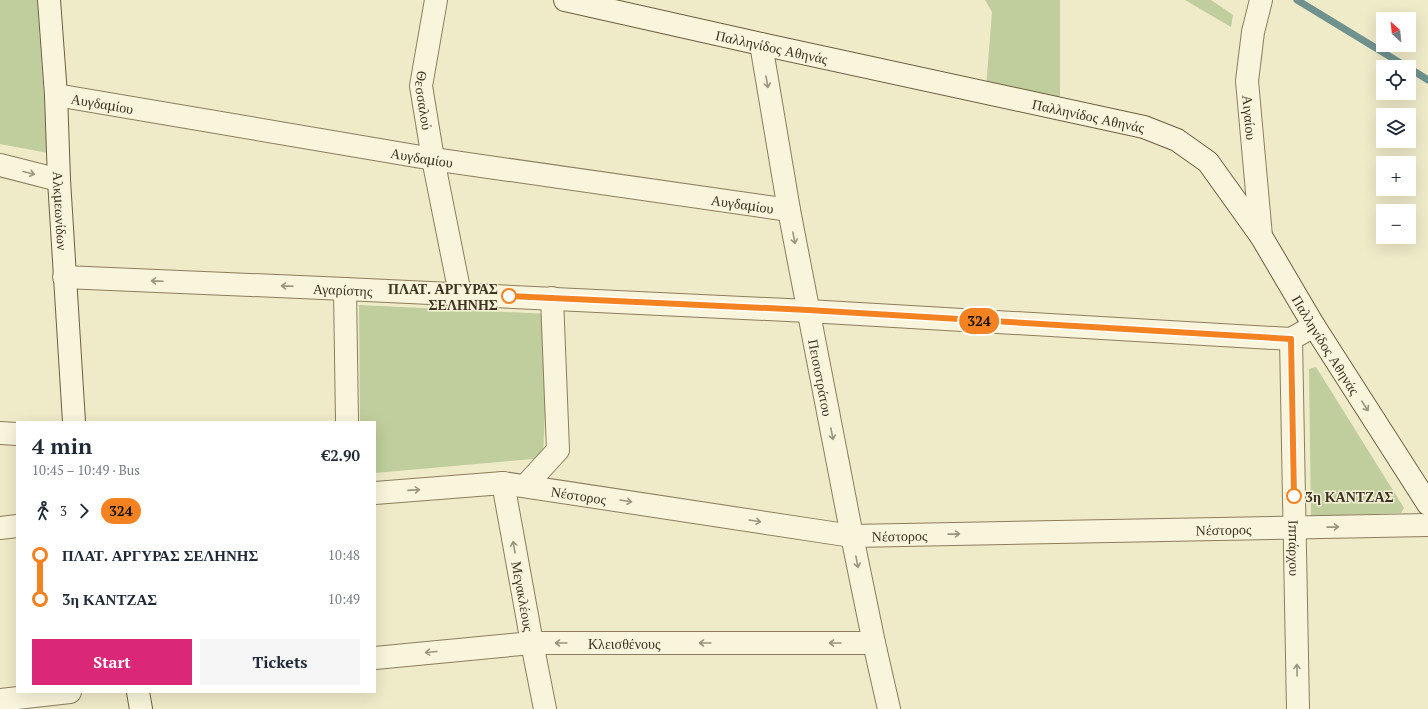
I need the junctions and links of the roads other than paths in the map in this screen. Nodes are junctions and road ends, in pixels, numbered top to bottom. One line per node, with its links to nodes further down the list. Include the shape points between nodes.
1 (49, 0): 6 (street, Αλκμεωνίδων)
2 (436, 0): 7 (street, Θεσσαλού, via 421,86)
3 (565, 0): 5 (street, Παλληνίδος Αθηνάς)
4 (1261, 0): 11 (street, Αιγαίου, via 1253,32 1247,81)
5 (760, 44): 10 (street, Πεισιστράτου, one-way to 10); 11 (street, Παλληνίδος Αθηνάς, via 1144,127 1176,140 1208,162)
6 (56, 95): 7 (street, Αυγδαμίου); 9 (street, Αλκμεωνίδων)
7 (433, 159): 10 (street, Αυγδαμίου); 14 (street, Θεσσαλού)
8 (0, 165): 9 (street, one-way to 9)
9 (59, 180): 12 (street, Αλκμεωνίδων)
10 (789, 210): 16 (street, Πεισιστράτου, one-way to 16)
11 (1261, 236): 17 (street, Παλληνίδος Αθηνάς)
12 (64, 277): 13 (street, Αγαρίστης, one-way to 12); 19 (street, Αλκμεωνίδων)
13 (345, 289): 14 (street, Αγαρίστης); 20 (street)
14 (460, 294): 15 (street, Αγαρίστης)
15 (552, 298): 16 (street, Αγαρίστης); 24 (street, via 558,450)
16 (808, 310): 18 (street, Αγαρίστης); 31 (street, Πεισιστράτου, one-way to 31)
17 (1314, 326): 18 (street); 26 (street, Παλληνίδος Αθηνάς, one-way to 26)
18 (1291, 339): 30 (street, Ιππάρχου)
19 (74, 421)
20 (347, 421)
21 (0, 433): 22 (street)
22 (16, 434)
23 (502, 483): 24 (street, Νέστορος); 25 (street, Νέστορος, one-way to 23); 33 (street, Μεγακλέους, one-way to 23)
24 (525, 486): 31 (street, Νέστορος, one-way to 31)
25 (376, 492)
26 (1428, 504)
27 (1428, 525): 30 (street, Νέστορος, one-way to 27)
28 (16, 526): 29 (street)
29 (0, 528)
30 (1294, 528): 31 (street, Νέστορος, one-way to 30); 41 (street, Ιππάρχου, one-way to 30)
31 (852, 536): 32 (street, Πεισιστράτου, one-way to 32)
32 (874, 643): 33 (street, Κλεισθένους, one-way to 33); 40 (street, Πεισιστράτου)
33 (532, 644): 34 (street, Κλεισθένους, one-way to 34); 39 (street, Μεγακλέους)
34 (376, 658)
35 (61, 693): 37 (street)
36 (138, 693): 38 (street)
37 (0, 700)
38 (141, 709)
39 (545, 709)
40 (889, 709)
41 (1298, 709)

